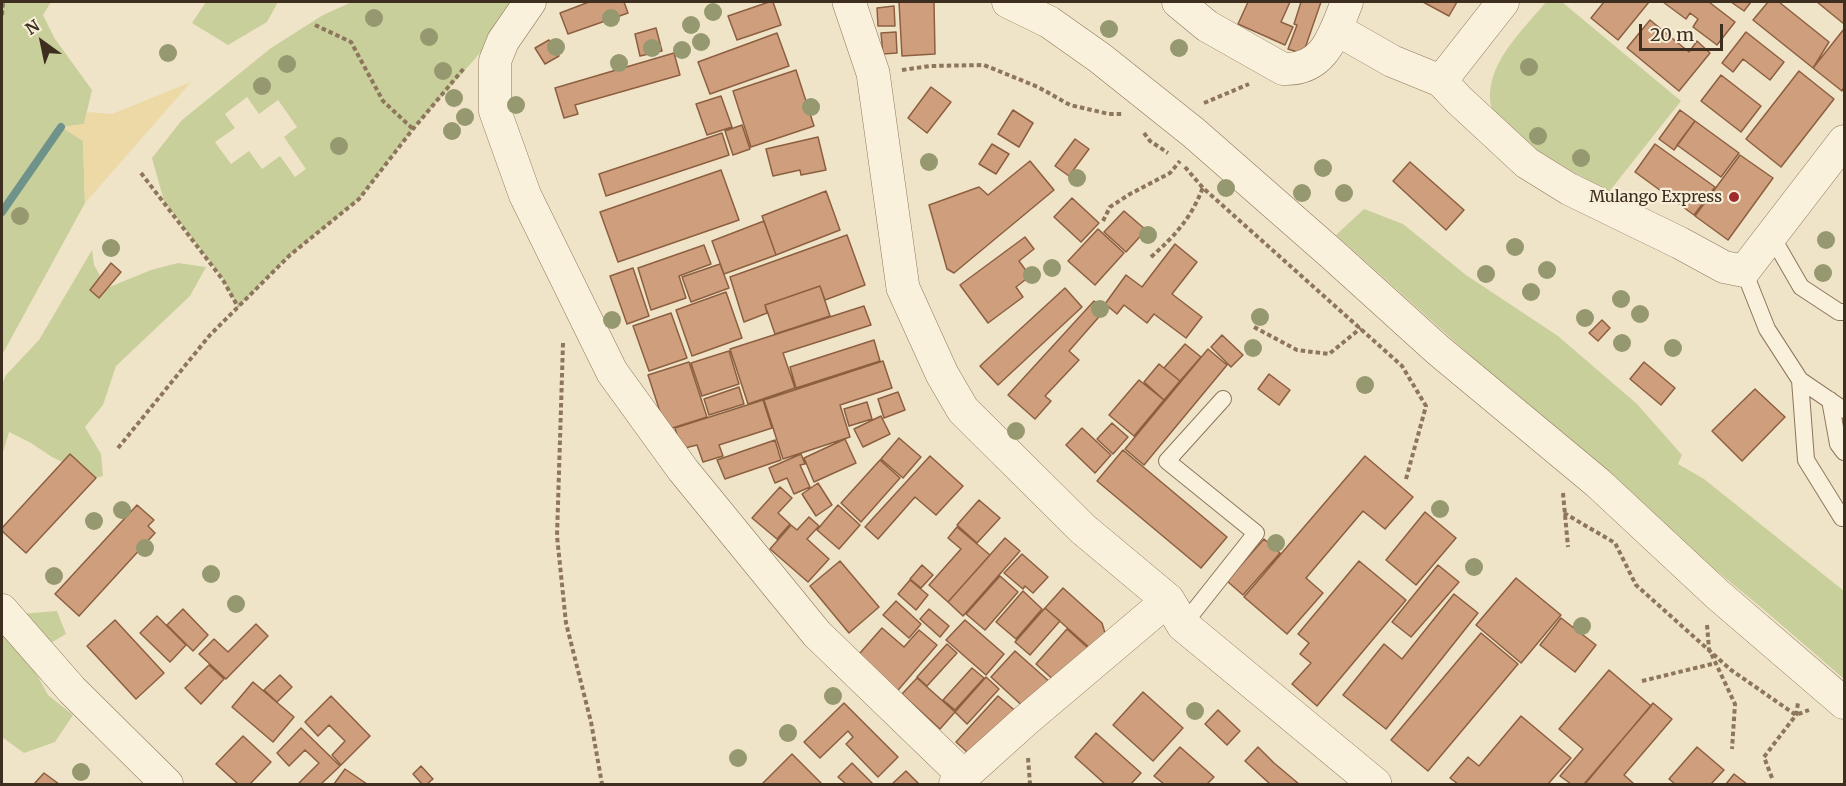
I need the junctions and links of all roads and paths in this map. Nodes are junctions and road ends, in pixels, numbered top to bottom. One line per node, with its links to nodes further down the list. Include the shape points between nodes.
1 (3, 2): 7 (path)
2 (530, 2): 54 (street, via 503,41 495,61 495,111 525,195 612,372 683,470 817,634)
3 (849, 2): 12 (street)
4 (1008, 2): 14 (street, via 1049,22)
5 (1178, 2): 11 (street, via 1207,26)
6 (1503, 2): 13 (street)
7 (2, 15)
8 (1341, 15): 11 (street, via 1326,49 1309,66); 13 (street, via 1392,61)
9 (315, 25): 15 (path, via 351,42 382,101)
10 (468, 64): 15 (path)
11 (1283, 69): 16 (path)
12 (873, 74): 14 (path, via 930,66 984,65 1070,105 1108,114 1129,113); 45 (street, via 903,288 942,374 963,410 1083,529)
13 (1441, 81): 26 (street, via 1527,164 1724,267)
14 (1151, 98): 16 (street)
15 (413, 129): 27 (path, via 359,199 290,255)
16 (1203, 130): 20 (path); 22 (path); 38 (street, via 1438,350)
17 (1143, 132): 19 (path)
18 (1845, 141): 24 (street)
19 (1170, 154)
20 (1180, 161): 22 (path); 23 (path, via 1170,173 1110,207)
21 (141, 173): 27 (path, via 223,280)
22 (1203, 188): 25 (path, via 1196,208 1169,242); 30 (path)
23 (1103, 221)
24 (1771, 235): 26 (street); 28 (lane, via 1801,286 1839,312)
25 (1151, 257)
26 (1744, 271): 32 (lane, via 1767,329)
27 (238, 308): 36 (path, via 210,335)
28 (1845, 312)
29 (1254, 327): 30 (path, via 1297,350 1329,354)
30 (1360, 328): 39 (path, via 1402,366 1426,406)
31 (564, 336): 56 (path, via 557,536 566,623)
32 (1800, 380): 34 (lane); 41 (lane, via 1806,460)
33 (1223, 399): 45 (lane, via 1167,461 1256,533)
34 (1830, 400): 35 (lane); 37 (lane, via 1838,444)
35 (1845, 410)
36 (118, 448)
37 (1845, 452)
38 (1561, 453): 40 (path); 43 (street)
39 (1406, 479)
40 (1564, 513): 42 (path); 46 (path, via 1615,543 1636,585)
41 (1842, 518)
42 (1568, 547)
43 (1717, 594): 46 (path, via 1707,621); 48 (street)
44 (2, 610): 55 (street, via 72,690)
45 (1176, 612): 54 (street); 57 (street)
46 (1709, 649): 47 (path); 51 (path, via 1731,670)
47 (1716, 663): 49 (path); 52 (path, via 1735,704)
48 (1802, 666): 50 (street); 51 (path)
49 (1642, 681)
50 (1845, 703)
51 (1796, 715): 53 (path, via 1764,757)
52 (1732, 749)
53 (1772, 778)
54 (959, 780)
55 (167, 784)
56 (602, 784)
57 (1375, 784)

